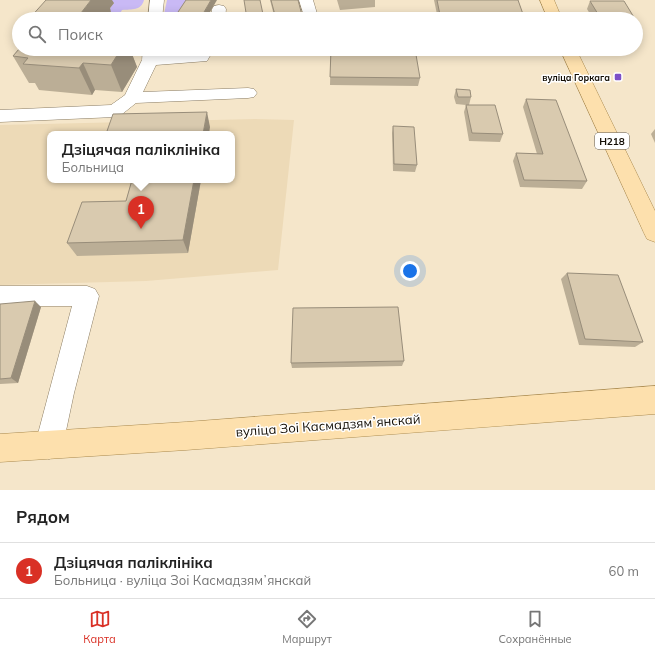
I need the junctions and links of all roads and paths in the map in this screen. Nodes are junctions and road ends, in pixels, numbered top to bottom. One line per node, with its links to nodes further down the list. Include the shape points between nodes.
1 (157, 0): 4 (lane)
2 (306, 0): 5 (lane)
3 (547, 0): 6 (main road)
4 (156, 12)
5 (310, 12)
6 (552, 12)
7 (150, 56): 12 (lane)
8 (167, 56): 9 (lane)
9 (202, 56)
10 (571, 56): 14 (main road, Н218)
11 (248, 93): 12 (lane)
12 (132, 98): 13 (lane, via 115,111)
13 (0, 116)
14 (655, 233)
15 (0, 296): 17 (lane, via 87,296)
16 (655, 400): 17 (main road, вуліца Зоі Касмадзямʼянскай)
17 (49, 445): 18 (main road, вуліца Зоі Касмадзямʼянскай)
18 (0, 448)

